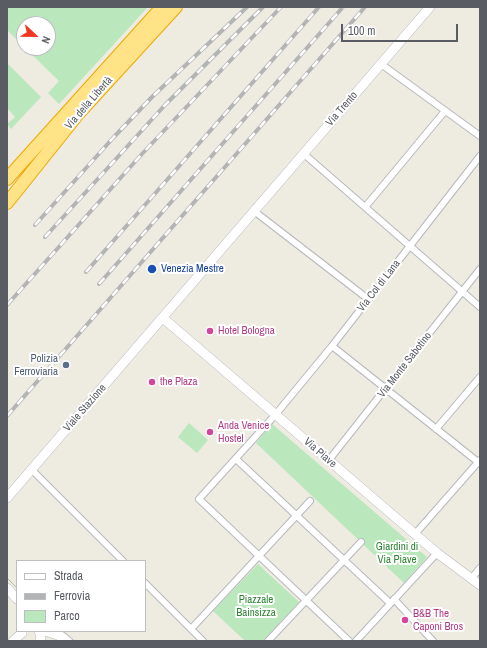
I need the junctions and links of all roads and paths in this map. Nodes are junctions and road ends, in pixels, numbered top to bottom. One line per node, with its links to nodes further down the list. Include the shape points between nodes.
1 (162, 7): 10 (highway, Via della Libertà)
2 (176, 7): 6 (highway, Via della Libertà)
3 (430, 7): 4 (street, Via Trento)
4 (381, 64): 5 (street); 8 (street, Via Trento)
5 (445, 110): 7 (street); 13 (street)
6 (78, 114): 11 (highway); 12 (highway, Via della Libertà)
7 (480, 136)
8 (304, 154): 13 (street); 14 (street, Via Trento)
9 (480, 156): 15 (street, Via Col di Lana)
10 (7, 179)
11 (7, 193)
12 (7, 203)
13 (366, 206): 15 (street)
14 (254, 210): 18 (street); 20 (street, Viale Stazione)
15 (409, 248): 17 (street); 18 (street, Via Col di Lana)
16 (480, 269): 17 (street, Via Monte Sabotino)
17 (462, 291): 19 (street); 23 (street, Via Monte Sabotino)
18 (368, 299): 21 (street, Via Col di Lana)
19 (480, 307)
20 (163, 318): 24 (street, Via Piave); 29 (street, Viale Stazione)
21 (332, 346): 23 (street); 24 (street, Via Col di Lana)
22 (480, 377): 25 (street)
23 (386, 390): 25 (street); 27 (street, Via Monte Sabotino)
24 (276, 414): 26 (street, Via Col di Lana); 27 (street, Via Piave)
25 (436, 429): 28 (street)
26 (236, 459): 32 (street); 37 (street, Via Col di Lana, via 199,499)
27 (329, 460): 33 (street, Via Piave)
28 (479, 461): 33 (street)
29 (31, 469): 30 (street, Viale Stazione); 36 (street)
30 (7, 498)
31 (310, 501): 32 (street)
32 (297, 516): 37 (street); 38 (street)
33 (414, 534): 35 (street, Via Piave)
34 (361, 542): 38 (street)
35 (437, 553): 40 (street, Via Piave); 45 (street)
36 (122, 560)
37 (257, 560): 46 (street); 47 (street)
38 (344, 560): 45 (street); 46 (street)
39 (480, 568): 40 (street)
40 (471, 579): 42 (street, Via Piave)
41 (146, 584): 47 (street)
42 (480, 585)
43 (7, 588): 44 (street)
44 (16, 597)
45 (392, 601): 55 (street); 56 (street)
46 (302, 602): 53 (street); 54 (street)
47 (191, 629): 52 (street)
48 (49, 632): 51 (street)
49 (22, 635): 50 (street)
50 (13, 641)
51 (69, 641)
52 (203, 641)
53 (268, 641)
54 (349, 641)
55 (356, 641)
56 (433, 641)

